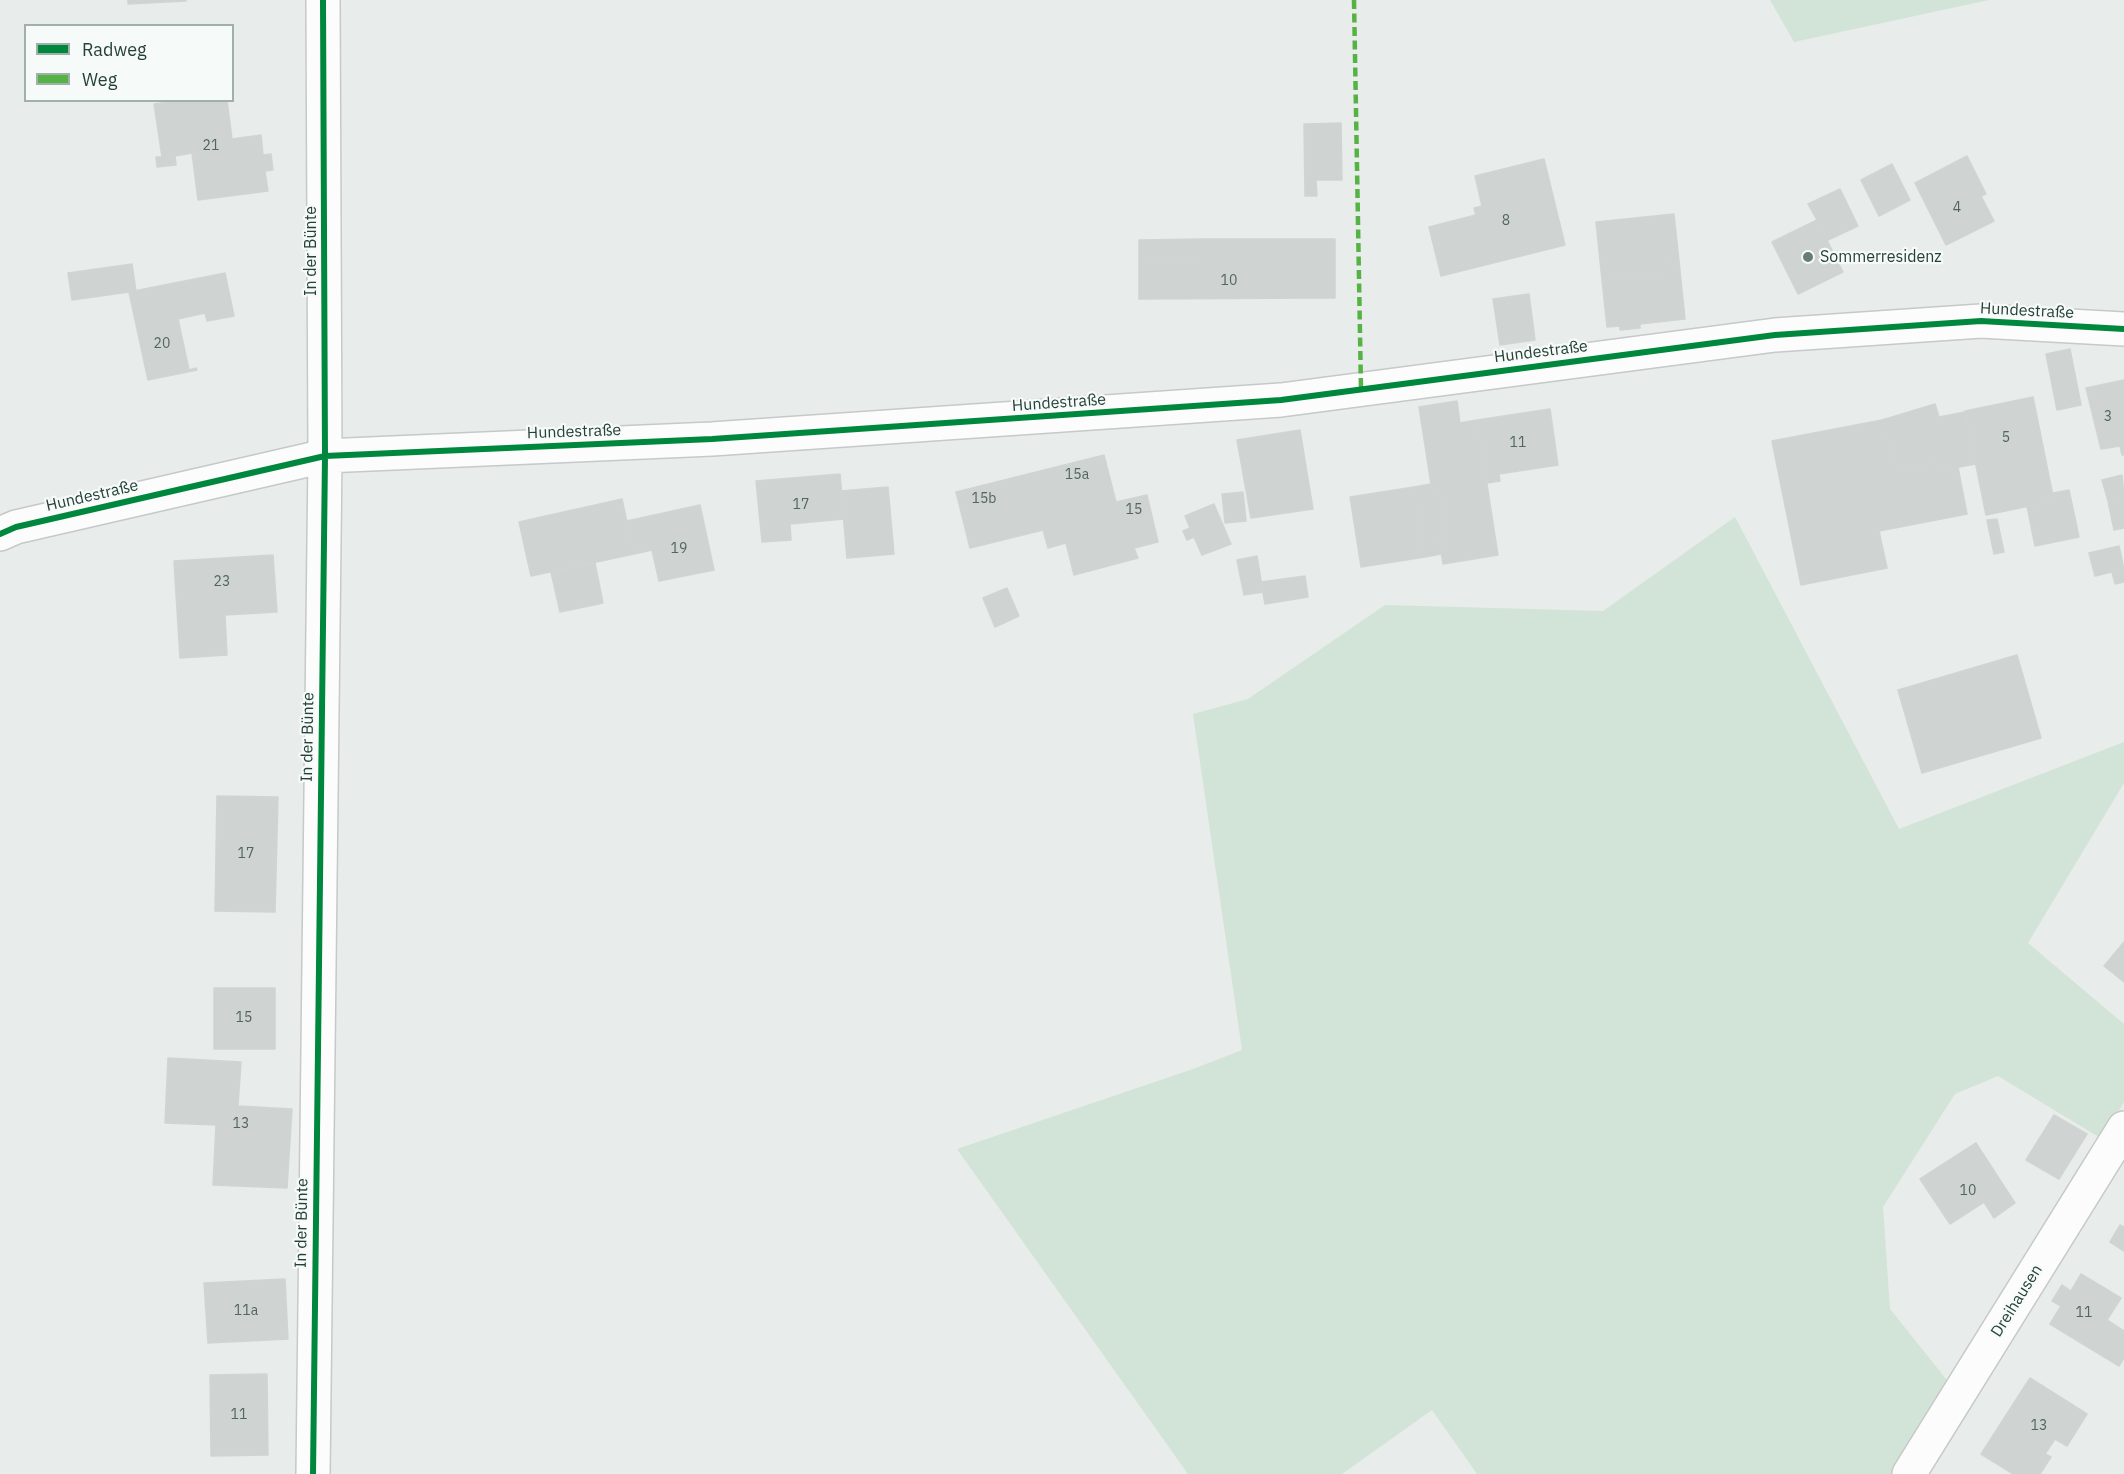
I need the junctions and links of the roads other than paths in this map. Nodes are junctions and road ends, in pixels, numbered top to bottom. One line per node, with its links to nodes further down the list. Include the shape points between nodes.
1 (323, 0): 3 (street, In der Bünte)
2 (2124, 329): 3 (street, Hundestraße, via 1982,321 1775,335 1281,400 712,440)
3 (325, 456): 4 (street, Hundestraße, via 16,527); 6 (street, In der Bünte)
4 (0, 534)
5 (2124, 1128): 7 (street, Dreihausen)
6 (313, 1474)
7 (1909, 1474)

